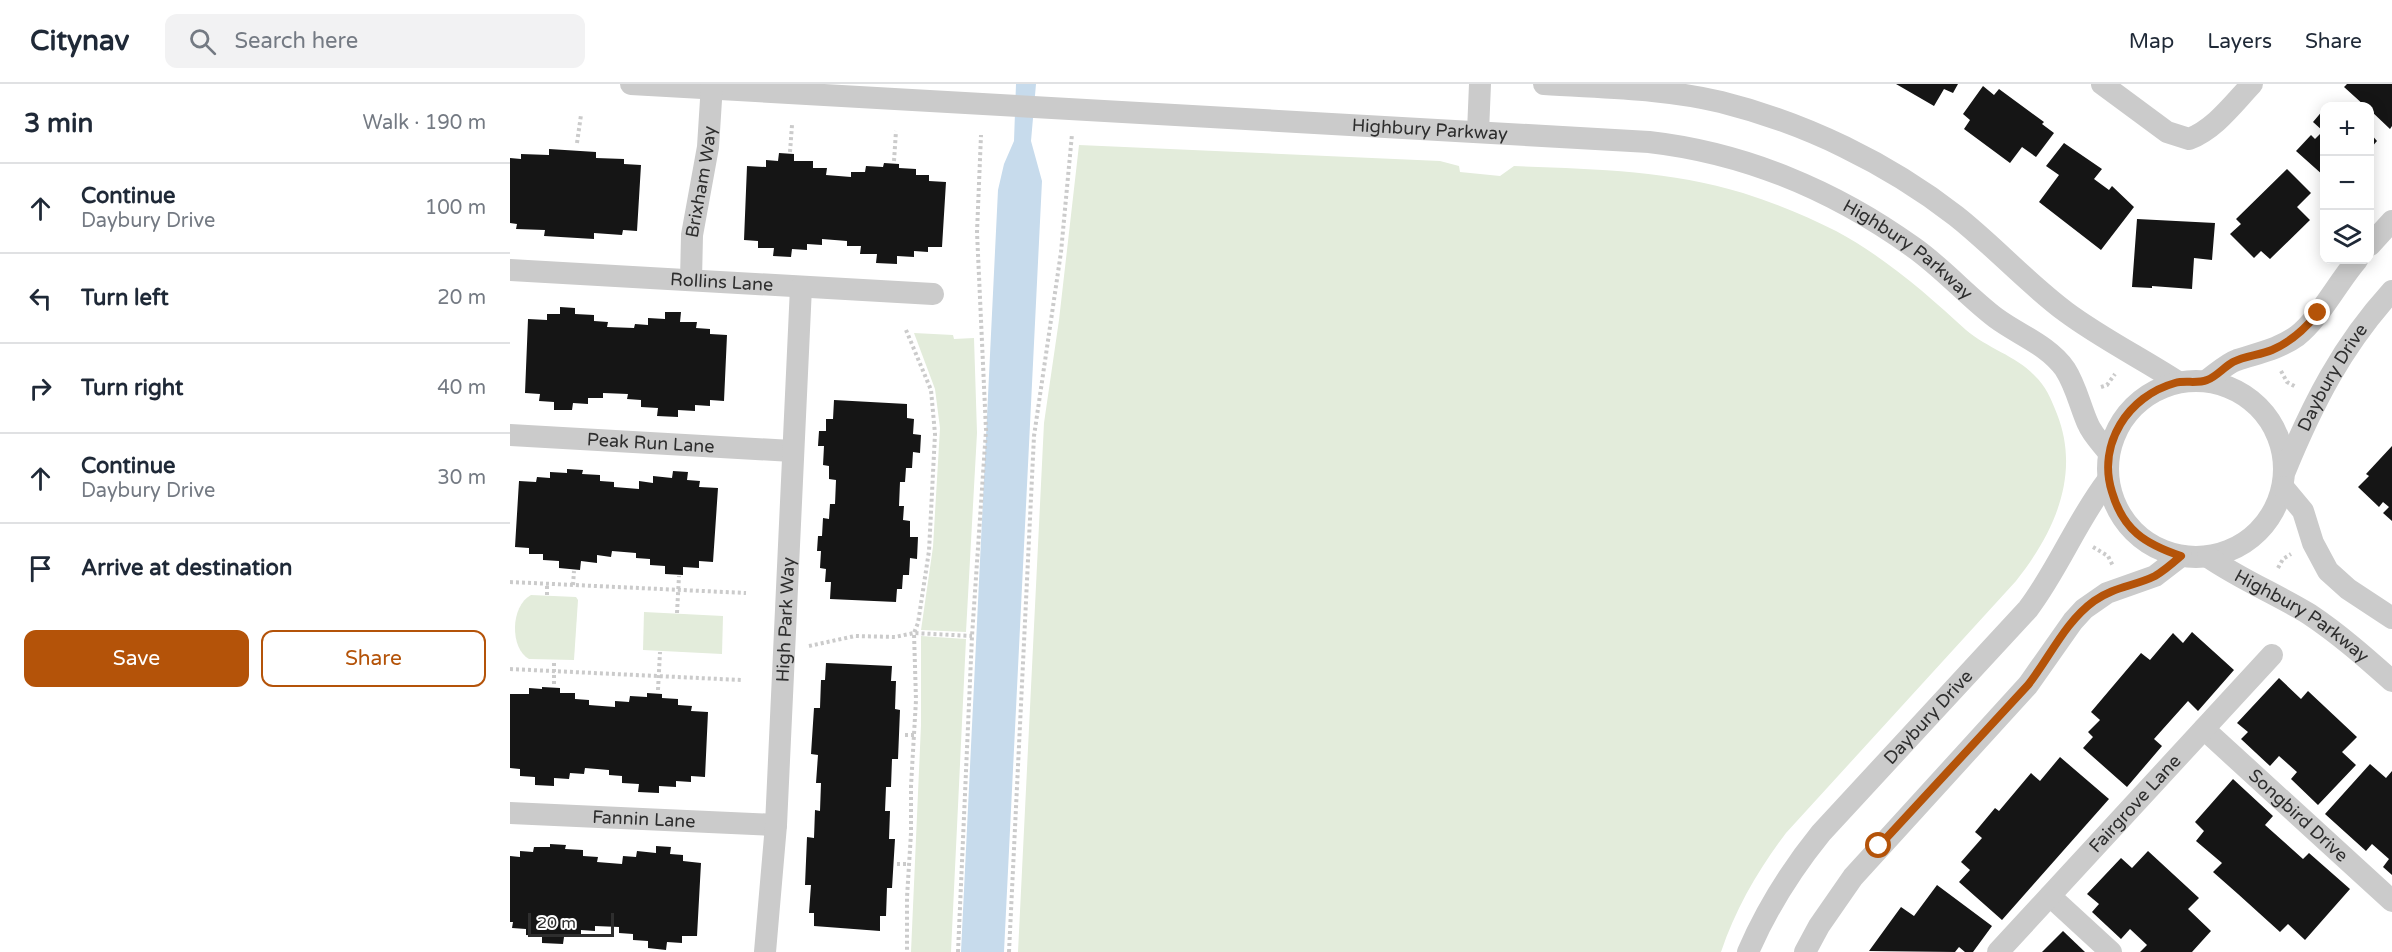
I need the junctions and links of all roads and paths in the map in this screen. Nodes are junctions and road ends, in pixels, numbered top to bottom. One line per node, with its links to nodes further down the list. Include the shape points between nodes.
1 (631, 84): 6 (street, Highbury Parkway)
2 (1480, 84): 10 (street)
3 (1544, 84): 28 (street, via 1683,94 1763,114 1826,139 1922,192 1956,216 2067,312)
4 (2102, 84): 5 (street, via 2167,132 2189,139 2220,119)
5 (2252, 84)
6 (712, 86): 10 (street, Highbury Parkway); 20 (street, Brixham Way, via 708,147 692,235)
7 (581, 115): 13 (path)
8 (792, 125): 14 (path)
9 (897, 131): 15 (path)
10 (1478, 132): 33 (street, Highbury Parkway, via 1687,147 1773,171 1821,192 1913,247 1996,318 2055,358 2072,382 2088,426)
11 (1072, 134): 77 (path, via 1034,436)
12 (981, 135): 53 (path, via 976,232 986,430)
13 (577, 143)
14 (790, 152)
15 (894, 161)
16 (2392, 221): 17 (street)
17 (2374, 241)
18 (2354, 264): 27 (street, via 2297,336 2272,350 2234,361)
19 (510, 270): 20 (street, Rollins Lane)
20 (691, 280): 21 (street, Rollins Lane)
21 (801, 286): 23 (street, Rollins Lane); 32 (street, High Park Way)
22 (2392, 291): 34 (street, Daybury Drive, via 2359,330 2328,377 2303,426)
23 (933, 294)
24 (906, 330): 52 (path, via 931,390 935,434 929,551)
25 (2278, 365): 30 (path, via 2287,382)
26 (2117, 371): 29 (path, via 2107,385)
27 (2206, 381): 28 (street); 34 (street, via 2232,388 2254,402 2271,422 2282,446)
28 (2178, 382): 33 (street, via 2140,400 2120,424)
29 (2098, 389)
30 (2306, 393)
31 (510, 435): 32 (street, Peak Run Lane)
32 (792, 451): 69 (street, High Park Way)
33 (2109, 453): 35 (street)
34 (2284, 479): 39 (street, via 2276,508 2264,526 2248,541); 51 (street, via 2303,511 2313,543 2328,571)
35 (2108, 480): 38 (street, via 2116,507 2133,530 2155,547); 78 (street, Daybury Drive, via 2028,609 1798,861 1763,918)
36 (2090, 545): 41 (path, via 2108,556)
37 (2301, 549): 43 (path, via 2283,559)
38 (2181, 556): 39 (street); 79 (street, via 2155,576 2107,593 2073,621 2028,685 1852,877)
39 (2208, 557): 62 (street, Highbury Parkway, via 2330,628)
40 (574, 571): 46 (path)
41 (2115, 571)
42 (679, 576): 47 (path)
43 (2273, 576)
44 (510, 582): 45 (path)
45 (547, 584): 46 (path); 49 (path)
46 (573, 585): 47 (path)
47 (678, 590): 48 (path); 50 (path)
48 (746, 593)
49 (546, 595)
50 (677, 613)
51 (2392, 618)
52 (914, 633): 53 (path); 54 (path, via 895,638 855,636); 67 (path)
53 (972, 636): 76 (path)
54 (806, 647)
55 (660, 652): 60 (path)
56 (2272, 655): 65 (street, Fairgrove Lane)
57 (554, 661): 59 (path)
58 (510, 669): 59 (path)
59 (554, 671): 60 (path); 63 (path)
60 (659, 676): 61 (path); 64 (path)
61 (741, 680)
62 (2392, 681)
63 (554, 684)
64 (658, 690)
65 (2204, 729): 72 (street, Fairgrove Lane); 73 (street, Songbird Drive)
66 (905, 735): 67 (path)
67 (914, 735): 71 (path)
68 (510, 813): 69 (street, Fannin Lane)
69 (776, 825): 74 (street, High Park Way)
70 (897, 864): 71 (path)
71 (909, 864): 75 (path)
72 (2050, 896): 80 (street, Fairgrove Lane); 81 (street)
73 (2392, 901)
74 (765, 952)
75 (907, 952)
76 (958, 952)
77 (1009, 952)
78 (1748, 952)
79 (1805, 952)
80 (1998, 952)
81 (2111, 952)

